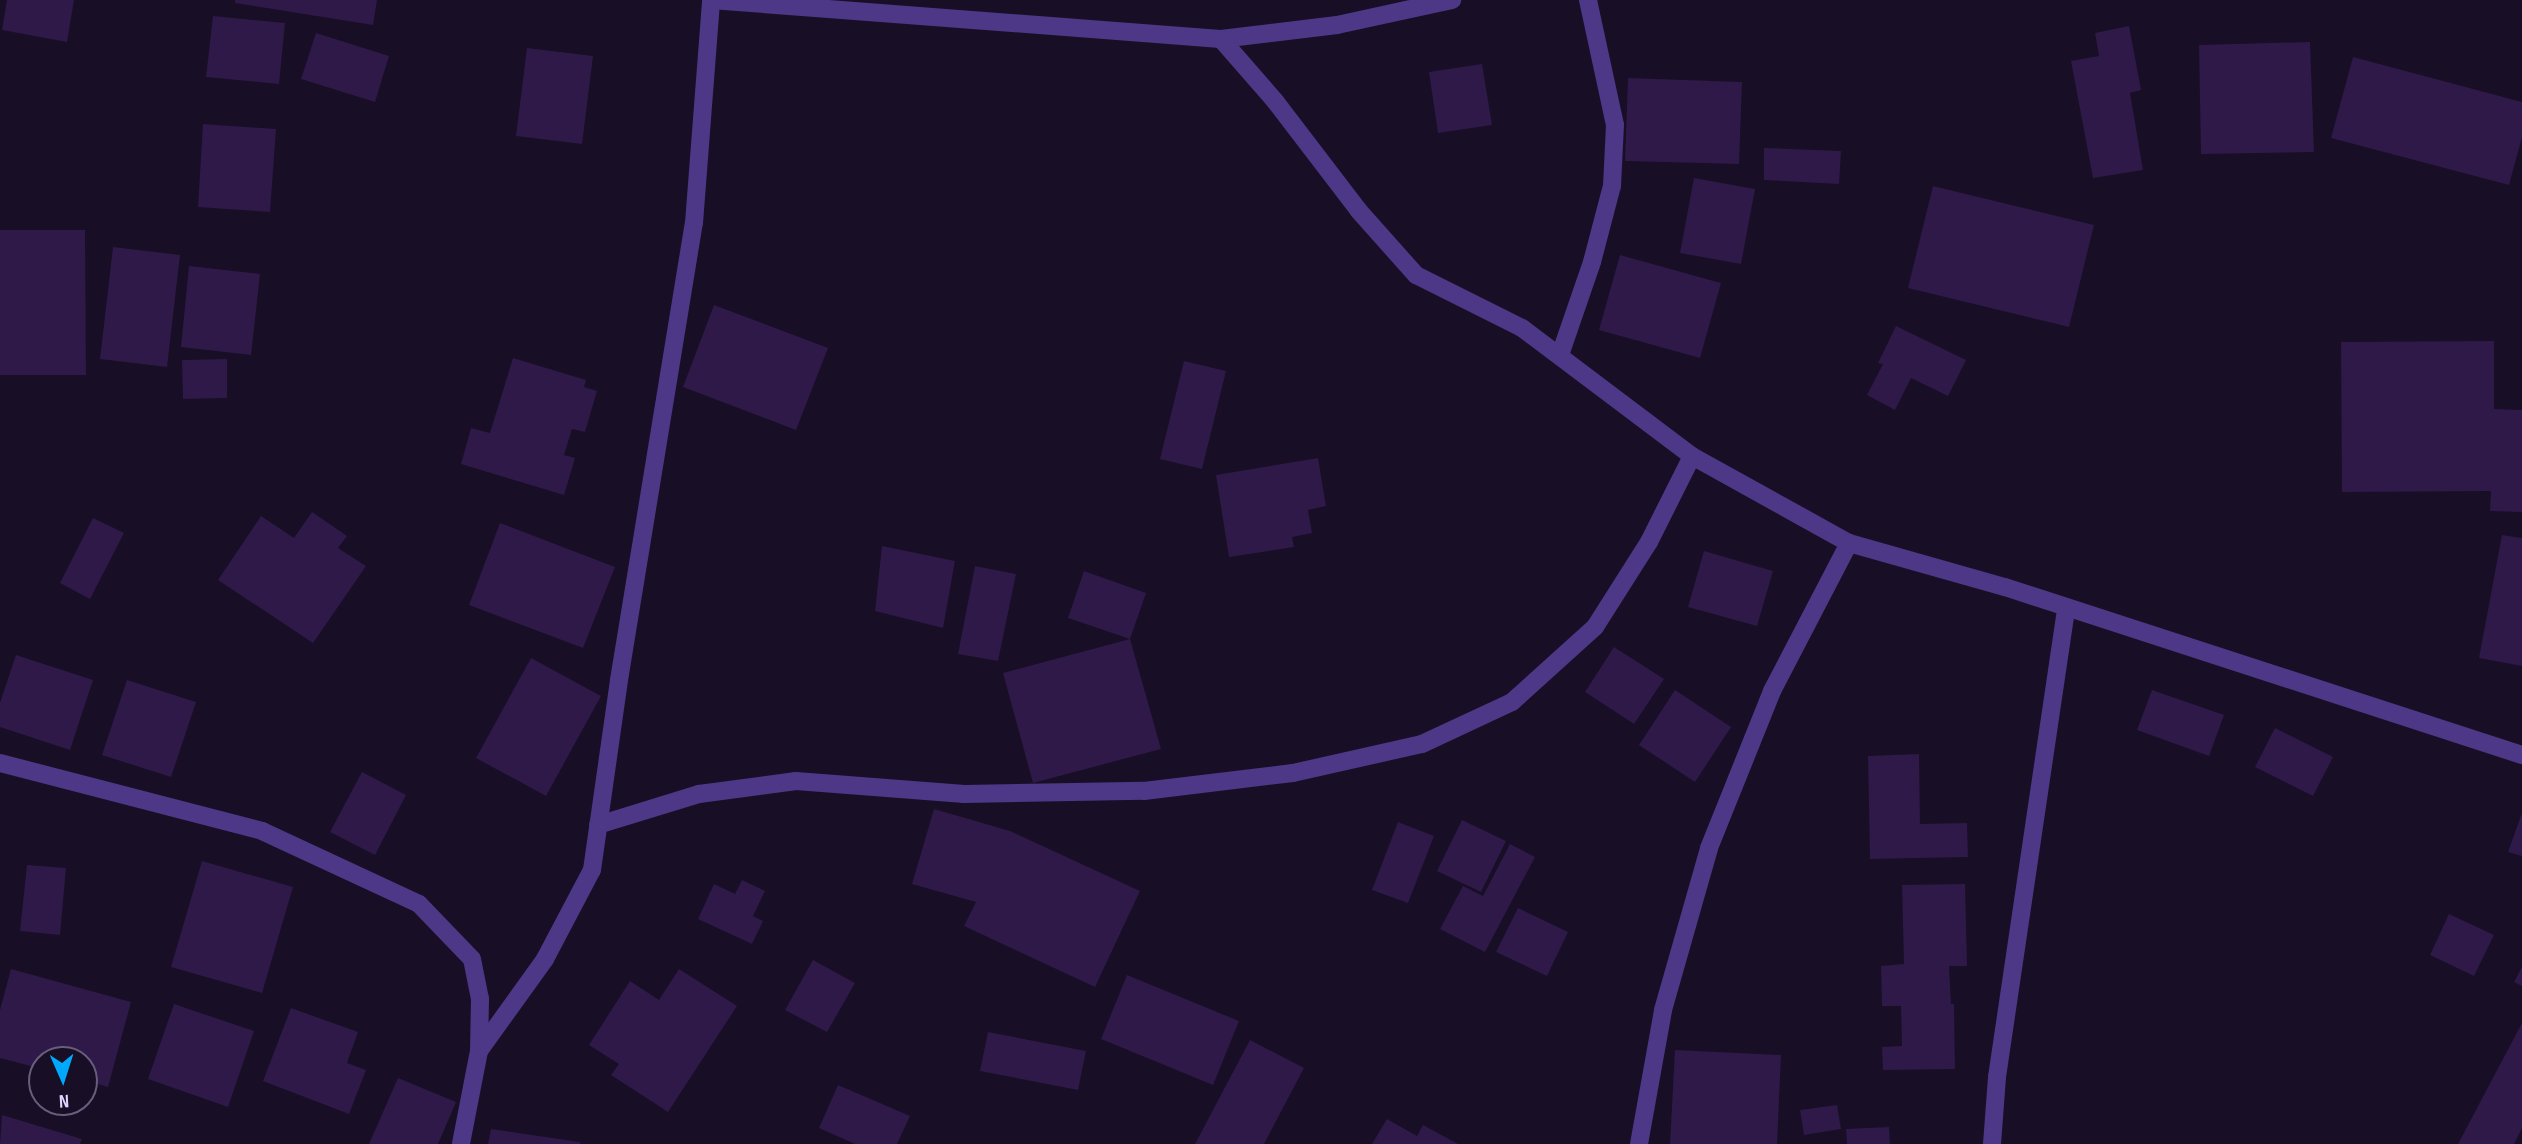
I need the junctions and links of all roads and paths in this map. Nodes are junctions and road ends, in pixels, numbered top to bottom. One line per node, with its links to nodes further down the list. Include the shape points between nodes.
1 (711, 0): 4 (street); 11 (street, via 694,223)
2 (1452, 0): 4 (street, via 1337,26)
3 (1588, 0): 5 (street, via 1615,125 1612,186)
4 (1220, 39): 5 (street, via 1416,275 1522,328)
5 (1560, 355): 6 (street)
6 (1692, 456): 7 (street); 11 (street, via 1649,542 1595,627 1512,702 1422,744 1293,773 1144,792 964,794 796,781 699,794)
7 (1849, 543): 8 (street); 14 (street, via 1772,691 1709,848 1663,1010)
8 (2066, 607): 9 (street); 15 (street, via 1997,1077)
9 (2522, 755)
10 (0, 763): 12 (street, via 262,831 419,904 472,959 480,999)
11 (598, 825): 12 (street, via 592,870 551,948)
12 (479, 1051): 13 (street)
13 (461, 1144)
14 (1639, 1144)
15 (1992, 1144)

